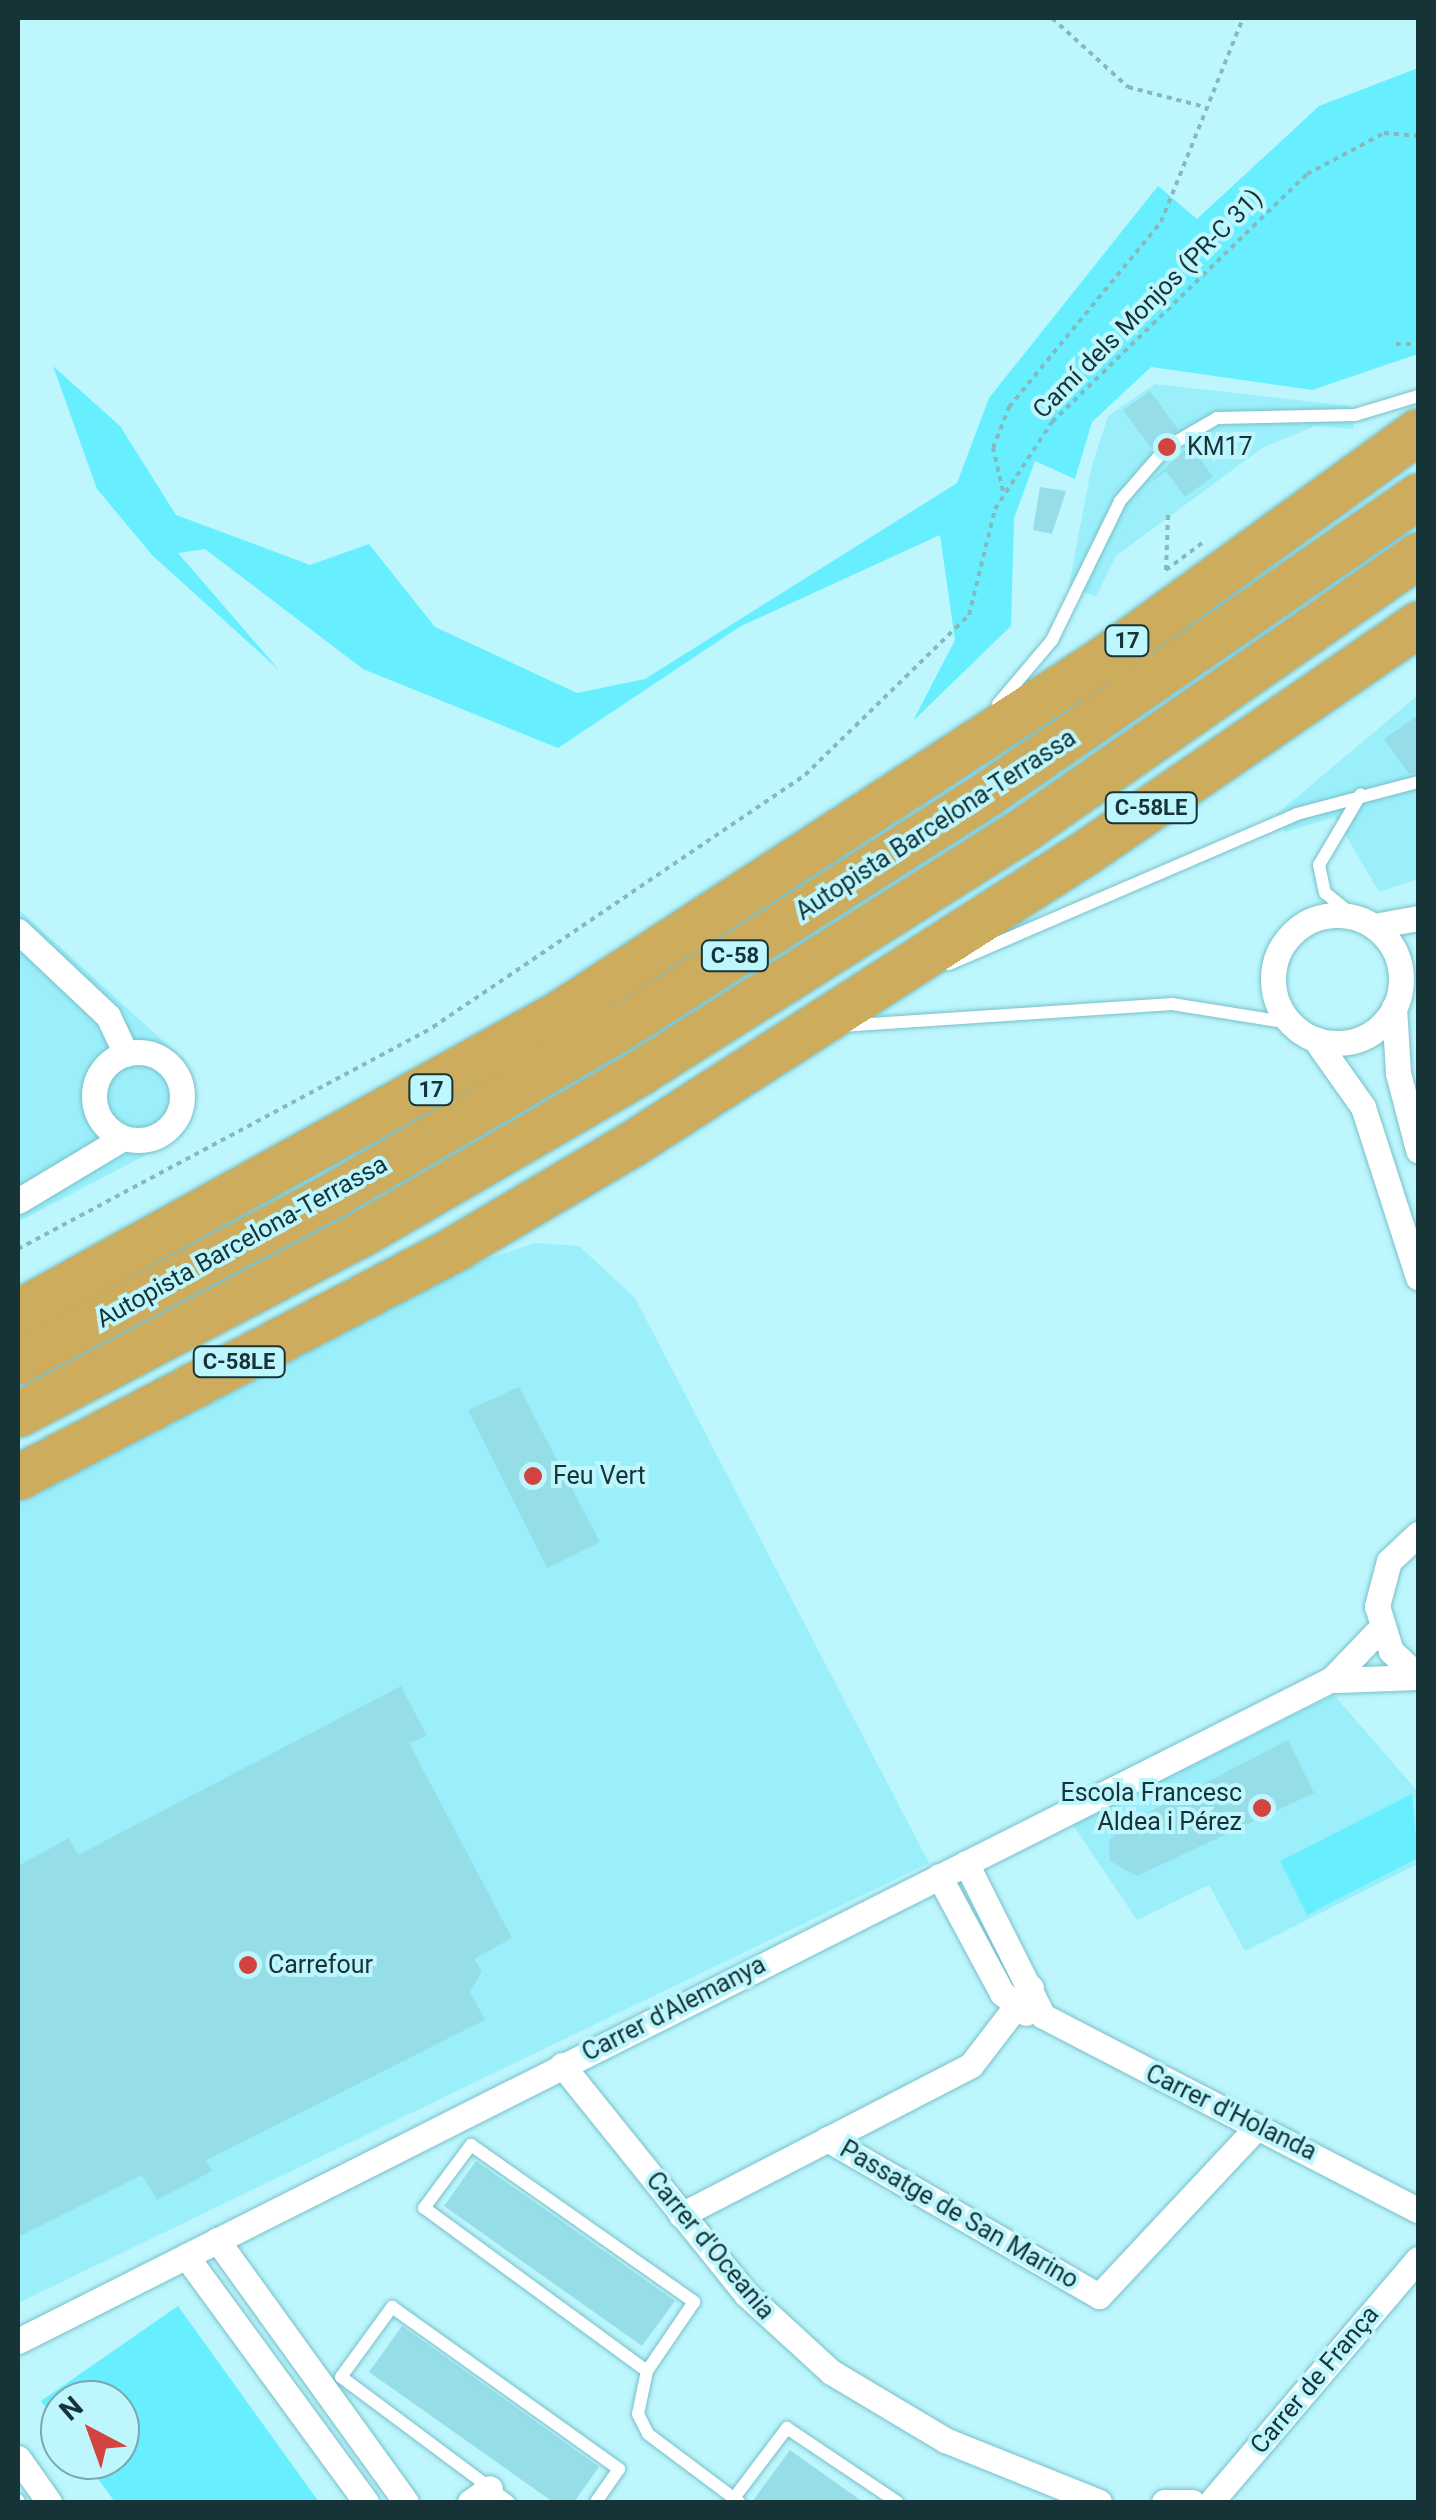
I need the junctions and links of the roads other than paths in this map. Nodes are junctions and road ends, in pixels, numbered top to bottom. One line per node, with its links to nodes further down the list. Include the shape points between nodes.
1 (1418, 396): 8 (lane, via 1355,415 1217,418 1167,448 1120,500 1026,676)
2 (1418, 431): 8 (highway, 17, via 1106,657)
3 (1418, 496): 24 (highway, Autopista Barcelona-Terrassa / C-58, via 1004,782 618,1029)
4 (1418, 555): 25 (highway, Autopista Barcelona-Terrassa / C-58, via 1017,834 640,1072 345,1243)
5 (1418, 624): 13 (highway, C-58LE)
6 (1418, 782): 7 (lane)
7 (1362, 794): 10 (lane, via 1320,866 1326,893); 13 (lane)
8 (828, 840): 23 (highway, 17, via 404,1106)
9 (1418, 918): 10 (street)
10 (1364, 922): 14 (street, via 1394,950); 15 (street, via 1319,917 1282,946 1272,980)
11 (18, 930): 18 (street, via 108,1016)
12 (1418, 963): 14 (street)
13 (880, 987): 16 (highway, C-58LE)
14 (1397, 999): 17 (street, via 1366,1036); 20 (street, via 1398,1073)
15 (1290, 1023): 16 (lane, via 1172,1004); 17 (street)
16 (814, 1030): 26 (highway, C-58LE, via 459,1246)
17 (1315, 1039): 22 (street, via 1363,1107)
18 (126, 1054): 19 (street, via 108,1064 94,1092 100,1118); 19 (street, via 168,1064 182,1094 163,1133)
19 (124, 1138): 21 (street)
20 (1418, 1150)
21 (18, 1201)
22 (1418, 1276)
23 (18, 1312)
24 (18, 1361)
25 (18, 1414)
26 (18, 1477)
27 (1418, 1534): 28 (street, via 1380,1583)
28 (1380, 1629): 29 (street); 30 (street, Carrer d'Alemanya)
29 (1418, 1677): 30 (street, Carrer d'Alemanya)
30 (1332, 1679): 31 (street, Carrer d'Alemanya)
31 (966, 1863): 32 (street, Carrer d'Alemanya); 33 (street, Carrer d'Holanda)
32 (940, 1876): 33 (street, Carrer d'Holanda); 34 (street, Carrer d'Alemanya)
33 (1022, 1997): 35 (street, Carrer d'Holanda, via 1043,2016); 36 (street, via 971,2065)
34 (562, 2066): 38 (street, Carrer d'Oceania); 39 (street, Carrer d'Alemanya)
35 (1257, 2127): 36 (street, Passatge de San Marino, via 1099,2296); 37 (street, Carrer d'Holanda)
36 (827, 2140): 38 (street)
37 (1418, 2210)
38 (681, 2215): 54 (street, Carrer d'Oceania, via 746,2294 865,2397)
39 (217, 2240): 40 (street, Carrer d'Alemanya); 44 (street)
40 (186, 2256): 42 (street, Carrer d'Alemanya); 45 (street)
41 (1418, 2258): 57 (street, Carrer de França)
42 (18, 2341)
43 (648, 2370): 43 (lane, via 694,2302 472,2145 424,2208); 48 (lane, via 638,2414 648,2434)
44 (334, 2383): 45 (street); 47 (lane); 51 (street); 52 (lane, via 392,2307 619,2469)
45 (299, 2410): 50 (street)
46 (18, 2458): 49 (street)
47 (490, 2498)
48 (735, 2501): 53 (lane, via 787,2428)
49 (49, 2502)
50 (366, 2502)
51 (406, 2502)
52 (596, 2502)
53 (897, 2502)
54 (1099, 2502)
55 (1164, 2502): 56 (street)
56 (1192, 2502)
57 (1211, 2502)

